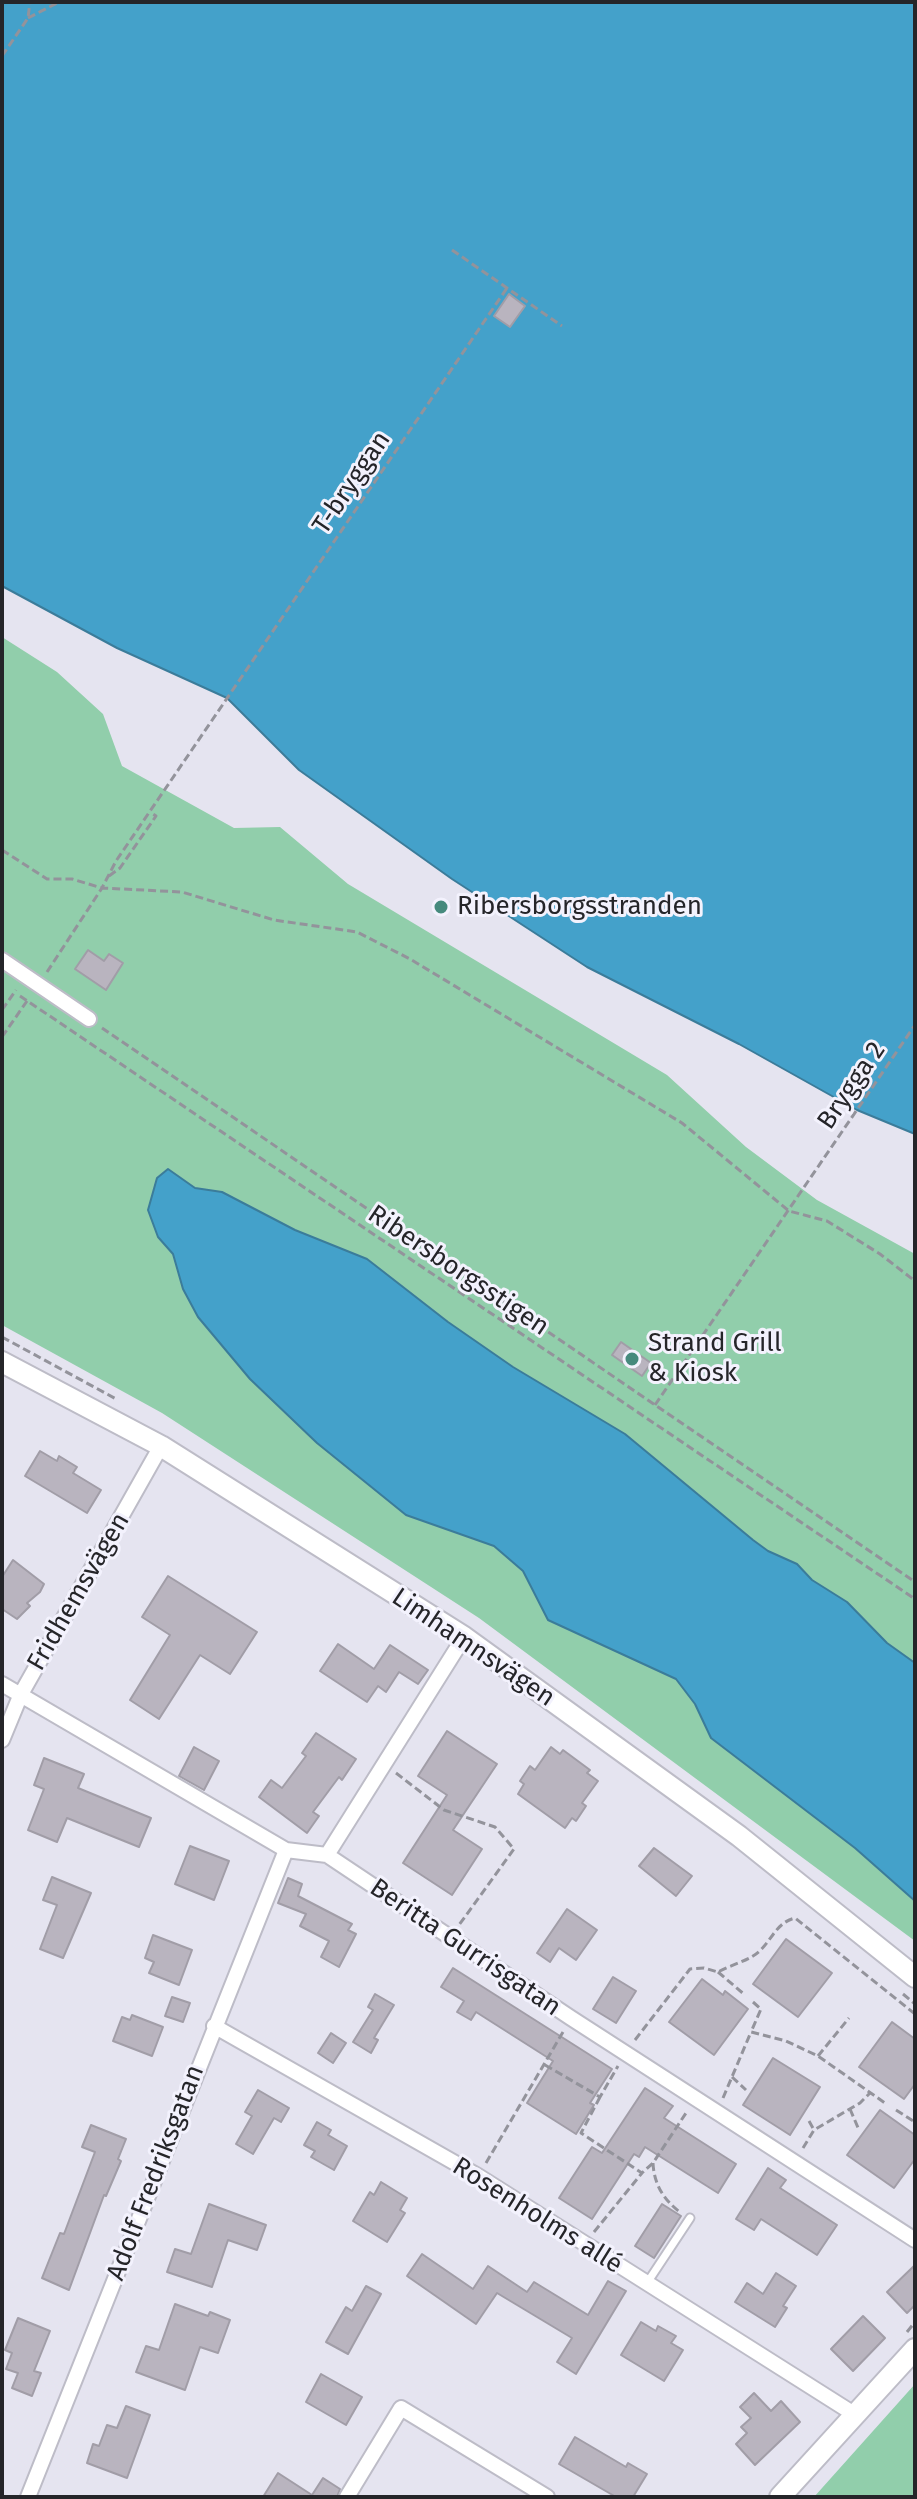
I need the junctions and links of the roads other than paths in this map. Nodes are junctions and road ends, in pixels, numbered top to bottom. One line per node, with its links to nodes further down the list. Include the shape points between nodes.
1 (2, 960): 2 (street)
2 (89, 1019)
3 (2, 1362): 4 (main road, Limhamnsvägen)
4 (161, 1446): 5 (main road, Limhamnsvägen); 7 (street, Fridhemsvägen)
5 (464, 1637): 10 (street); 11 (main road, Limhamnsvägen, via 739,1836)
6 (2, 1684): 7 (street, Beritta Gurrisgatan)
7 (21, 1694): 8 (street, Fridhemsvägen); 9 (street, Beritta Gurrisgatan)
8 (2, 1740)
9 (286, 1850): 10 (street, Beritta Gurrisgatan); 12 (street, Adolf Fredriksgatan)
10 (327, 1855): 14 (street, Beritta Gurrisgatan)
11 (915, 1977)
12 (214, 2026): 15 (street, Rosenholms allé, via 478,2176); 18 (street, Adolf Fredriksgatan)
13 (690, 2218): 15 (lane)
14 (915, 2240)
15 (645, 2285): 17 (street, Rosenholms allé)
16 (915, 2349): 17 (main road)
17 (854, 2414): 21 (main road)
18 (28, 2497)
19 (347, 2497): 20 (street, via 401,2408)
20 (547, 2497)
21 (780, 2497)

